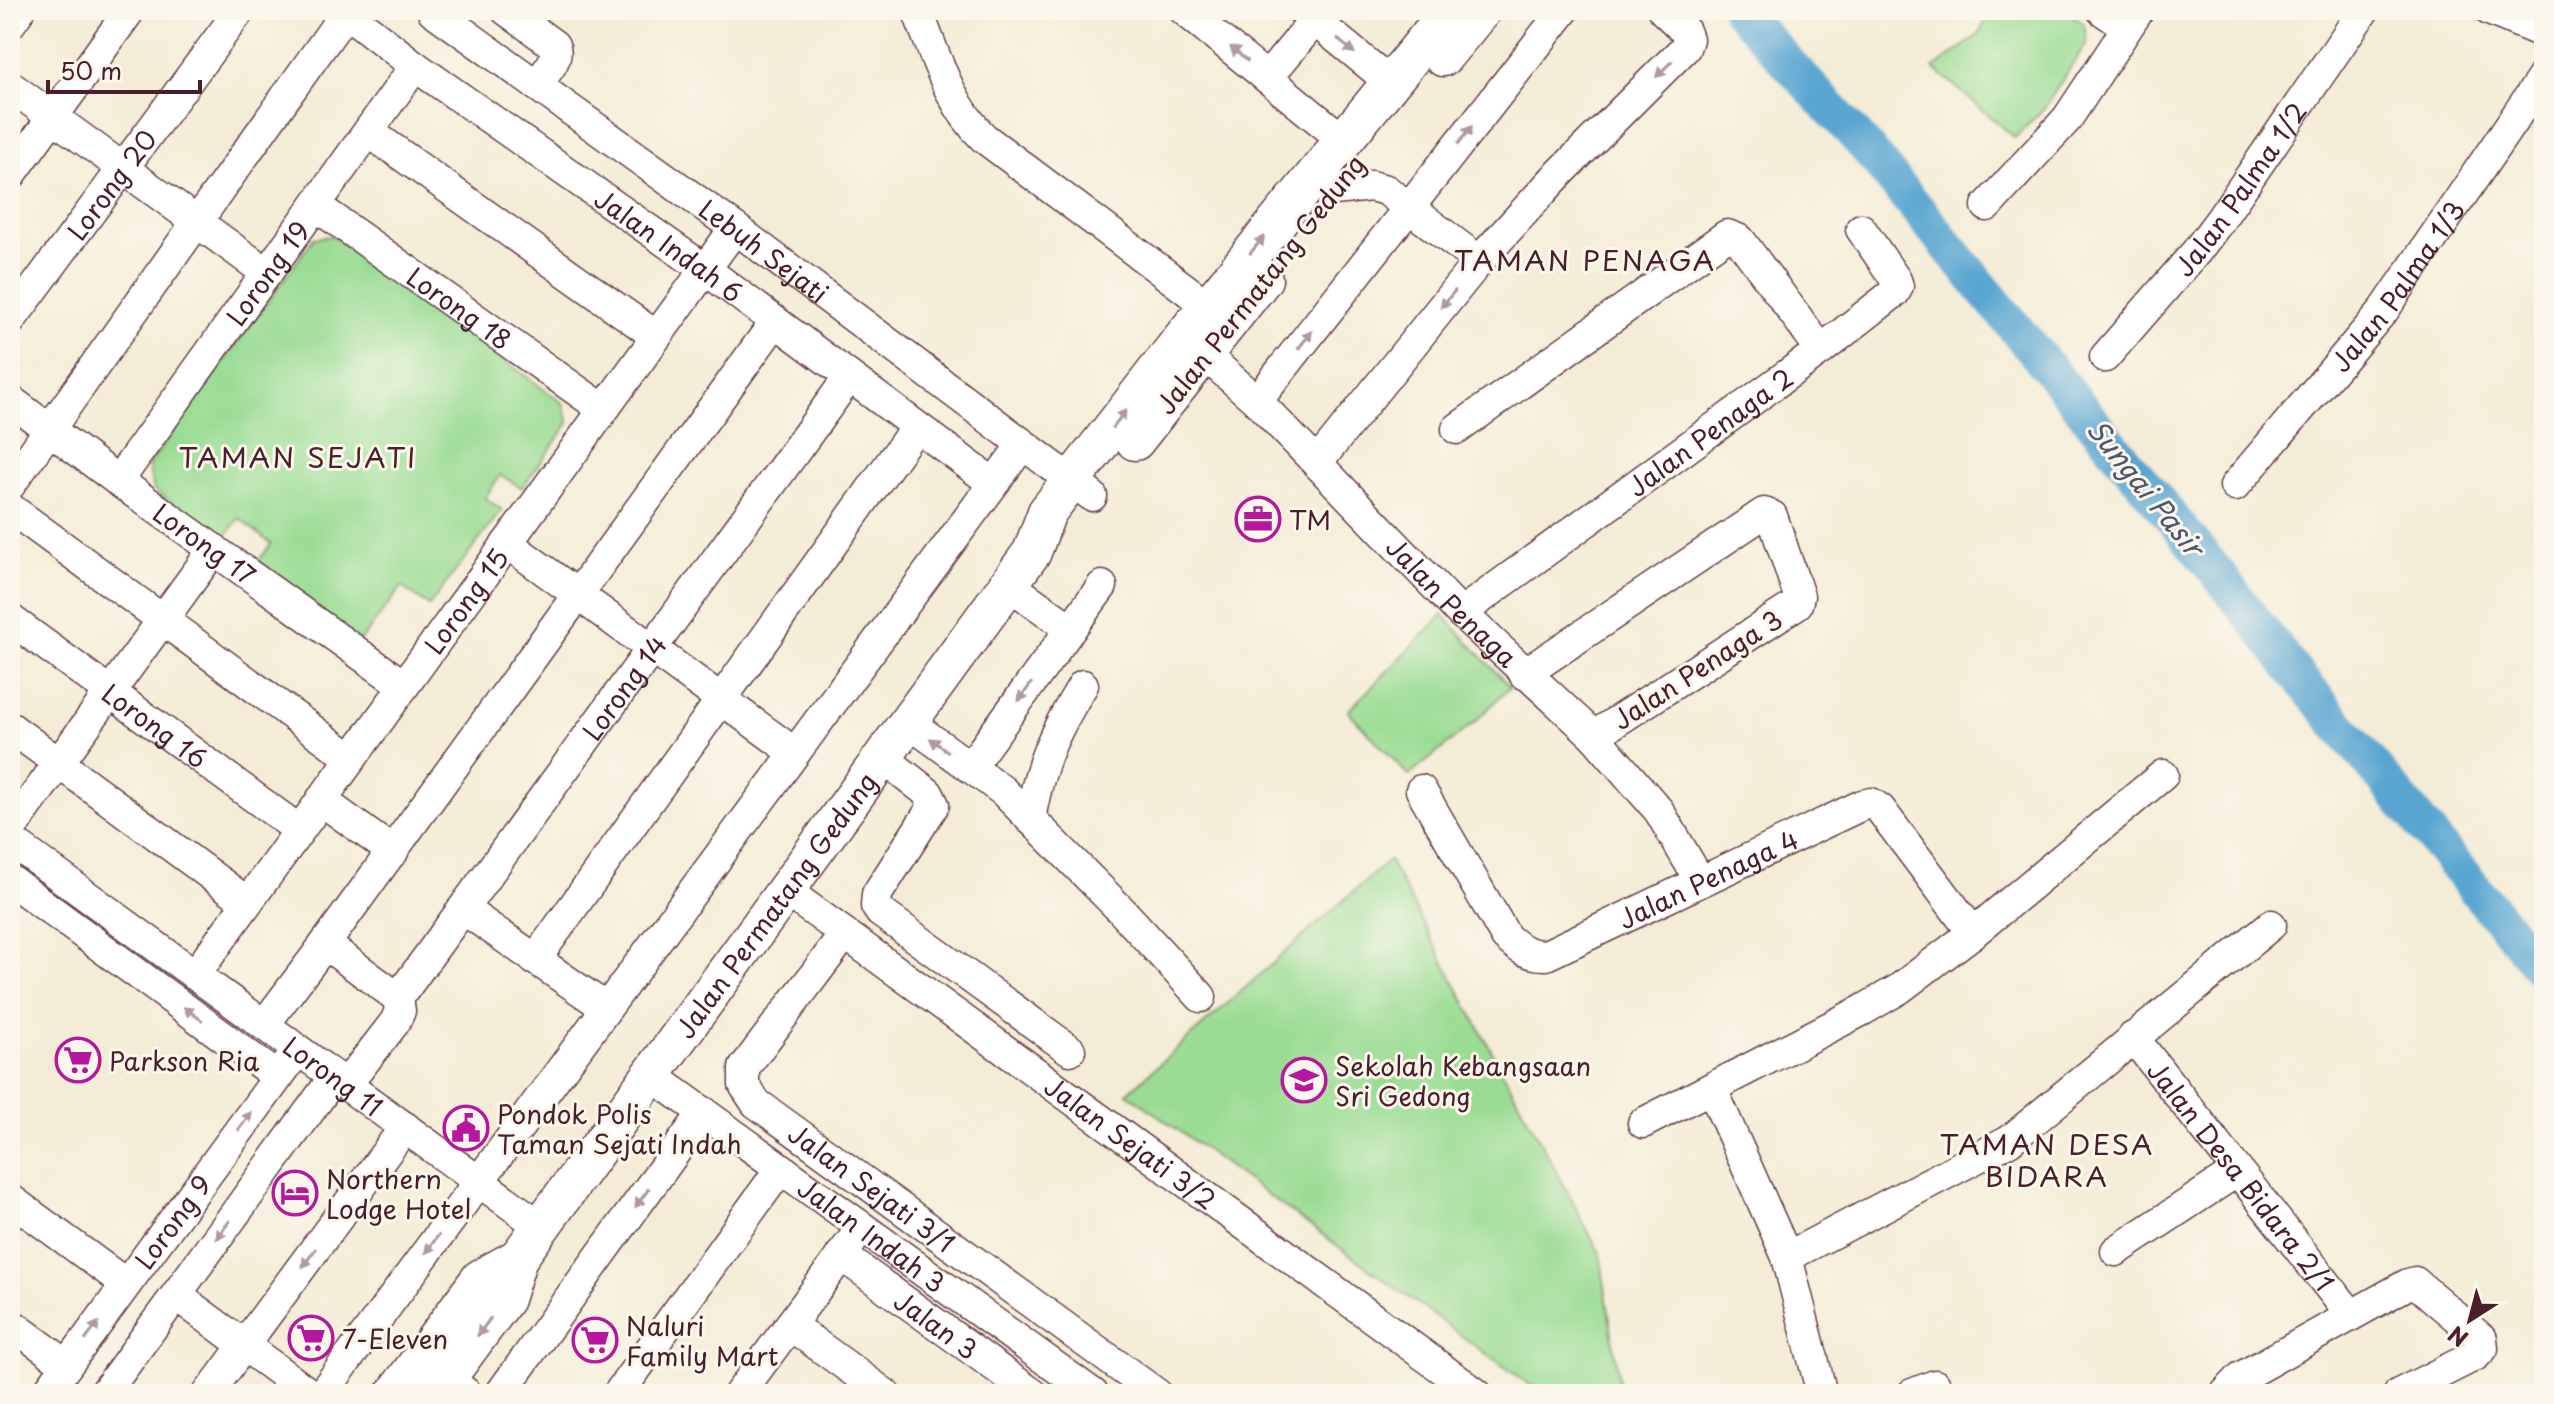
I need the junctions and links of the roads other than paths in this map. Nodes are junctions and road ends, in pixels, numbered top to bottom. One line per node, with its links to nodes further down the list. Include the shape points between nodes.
1 (20, 10): 17 (street)
2 (130, 10): 25 (street)
3 (240, 10): 28 (street, Lorong 20)
4 (432, 10): 23 (street, Lebuh Sejati)
5 (506, 10): 23 (street, via 557,51)
6 (917, 10): 40 (street, via 967,121)
7 (1184, 10): 21 (street, one-way to 7)
8 (1450, 10): 22 (main road, Jalan Permatang Gedung)
9 (1482, 10): 30 (main road, Jalan Permatang Gedung)
10 (1564, 10): 32 (street, one-way to 10)
11 (1663, 10): 37 (street, one-way to 37, via 1685,31 1685,48)
12 (2364, 10): 46 (street, Jalan Palma 1/2, via 2212,231)
13 (2489, 10): 18 (street)
14 (345, 11): 19 (street, Jalan Indah 6); 34 (street)
15 (1308, 15): 21 (street); 22 (street, one-way to 22)
16 (2123, 16): 33 (street, via 2067,119)
17 (10, 24)
18 (2544, 33)
19 (415, 66): 26 (street, Lorong 19); 38 (street, Jalan Indah 6)
20 (2544, 75): 59 (street, Jalan Palma 1/3, via 2384,310)
21 (1267, 78): 27 (street)
22 (1390, 82): 27 (main road, Jalan Permatang Gedung)
23 (536, 85): 35 (street, Lebuh Sejati)
24 (10, 86): 25 (street)
25 (53, 117): 28 (street); 29 (street)
26 (369, 132): 31 (street, Lorong 19); 43 (street)
27 (1342, 139): 40 (main road, Jalan Permatang Gedung, one-way to 27)
28 (123, 169): 34 (street); 41 (street, Lorong 20)
29 (10, 176)
30 (1334, 190): 32 (street, via 1371,186); 44 (main road, Jalan Permatang Gedung)
31 (316, 206): 39 (street, Lorong 19); 50 (street, Lorong 18)
32 (1408, 206): 37 (street); 49 (street, one-way to 32)
33 (1987, 206)
34 (195, 222): 39 (street); 52 (street)
35 (735, 228): 38 (street, Lorong 15); 54 (street, Lebuh Sejati)
36 (1861, 229): 45 (street, Jalan Penaga 2, via 1898,286)
37 (1479, 261): 55 (street, one-way to 55)
38 (706, 270): 42 (street, Jalan Indah 6); 43 (street, Lorong 15)
39 (267, 273): 56 (street, Lorong 19)
40 (1208, 306): 44 (main road, Jalan Permatang Gedung)
41 (10, 321)
42 (775, 322): 47 (street, Jalan Indah 6); 66 (street)
43 (656, 336): 50 (street, Lorong 15)
44 (1194, 345): 49 (street, Jalan Penaga); 60 (main road, Jalan Permatang Gedung)
45 (1821, 350): 53 (street, via 1740,240 1727,235); 67 (street, Jalan Penaga 2)
46 (2105, 357)
47 (849, 377): 51 (street, Jalan Indah 6); 71 (street, Lorong 14)
48 (10, 400): 52 (street, Lorong 17)
49 (1257, 401): 55 (street, Jalan Penaga)
50 (603, 409): 62 (street, Lorong 15)
51 (916, 427): 57 (street, Jalan Indah 6); 76 (street)
52 (50, 429): 56 (street, Lorong 17); 58 (street)
53 (1457, 429)
54 (1023, 444): 57 (street); 60 (street, Lebuh Sejati)
55 (1317, 463): 67 (street, Jalan Penaga)
56 (118, 481): 63 (street, Lorong 17)
57 (993, 483): 80 (street)
58 (10, 485)
59 (2235, 486)
60 (1082, 488): 64 (main road, Jalan Permatang Gedung, via 1067,528 1032,552)
61 (10, 508): 69 (street)
62 (507, 543): 66 (street); 73 (street, Lorong 15)
63 (214, 549): 69 (street); 73 (street, Lorong 17)
64 (1008, 584): 70 (street); 77 (main road, Jalan Permatang Gedung)
65 (1102, 586): 70 (street)
66 (578, 595): 71 (street); 92 (street)
67 (1461, 613): 72 (street, Jalan Penaga)
68 (10, 619): 75 (street, Lorong 16)
69 (163, 619): 75 (street); 82 (street)
70 (1071, 629): 84 (street, one-way to 84)
71 (652, 649): 76 (street); 97 (street, Lorong 14)
72 (1524, 674): 79 (street, Jalan Penaga); 79 (street, Jalan Penaga 3, via 1764,513 1772,516 1799,600 1794,607)
73 (403, 685): 82 (street, Lorong 15)
74 (1083, 685): 88 (street, via 1049,745)
75 (110, 691): 83 (street); 90 (street, Lorong 16)
76 (723, 700): 80 (street); 102 (street)
77 (908, 722): 81 (main road, Jalan Permatang Gedung); 84 (street, one-way to 77)
78 (10, 727): 83 (street)
79 (1594, 736): 94 (street, Jalan Penaga, via 1659,811)
80 (795, 753): 106 (street)
81 (882, 757): 95 (main road, Jalan Permatang Gedung); 110 (street, via 928,793 934,805 877,894 876,906)
82 (351, 758): 87 (street, Lorong 15)
83 (59, 764): 89 (street); 96 (street)
84 (970, 767): 88 (street)
85 (2163, 775): 99 (street)
86 (1421, 790): 94 (street, Jalan Penaga 4, via 1506,937 1531,955 1546,955)
87 (321, 800): 90 (street, Lorong 15); 92 (street)
88 (1030, 819): 104 (street)
89 (10, 830)
90 (299, 830): 96 (street, Lorong 15)
91 (10, 840): 103 (street, Lorong 11)
92 (393, 852): 101 (street)
93 (10, 880): 112 (street, one-way to 93)
94 (1700, 881): 99 (street, Jalan Penaga 4, via 1871,803)
95 (785, 890): 100 (street, Jalan Sejati 3/2); 111 (main road, Jalan Permatang Gedung)
96 (247, 902): 103 (street, Lorong 15)
97 (463, 909): 102 (street); 105 (street, Lorong 14)
98 (2271, 925): 108 (street)
99 (1973, 933): 114 (street, via 1899,989)
100 (845, 934): 149 (street, Jalan Sejati 3/1, via 744,1068 744,1085 756,1103); 150 (street, Jalan Sejati 3/2)
101 (325, 944): 105 (street); 107 (street)
102 (535, 960): 106 (street)
103 (195, 975): 107 (street, Lorong 11)
104 (1201, 997)
105 (398, 998): 113 (street, Lorong 9, via 395,1022)
106 (606, 1008): 120 (street)
107 (264, 1025): 109 (street, Lorong 11)
108 (2133, 1037): 119 (street, Jalan Desa Bidara 2/1); 127 (street, via 2009,1141)
109 (298, 1050): 112 (street, Lorong 9); 113 (street, Lorong 11)
110 (1070, 1050)
111 (650, 1074): 115 (street, Jalan Indah 3); 122 (main road, Jalan Permatang Gedung)
112 (278, 1077): 124 (street, Lorong 9, one-way to 112)
113 (341, 1081): 117 (street, Lorong 11); 129 (street, Lorong 9, one-way to 129)
114 (1712, 1089): 116 (street); 127 (street)
115 (704, 1112): 118 (street, Jalan Indah 3); 143 (street, one-way to 143)
116 (1643, 1123)
117 (405, 1127): 120 (street, Lorong 11); 134 (street, one-way to 134)
118 (781, 1168): 123 (street, Jalan Indah 3); 144 (street)
119 (2236, 1172): 125 (street); 131 (street, Jalan Desa Bidara 2/1)
120 (478, 1181): 122 (street, Lorong 11); 141 (street, one-way to 141)
121 (10, 1199): 130 (street)
122 (540, 1226): 128 (main road, Jalan Permatang Gedung)
123 (862, 1227): 126 (street); 148 (street, Jalan Indah 3)
124 (156, 1244): 129 (street); 130 (street, Lorong 9)
125 (2116, 1251)
126 (841, 1255): 133 (street); 147 (street, Jalan 3)
127 (1787, 1257): 151 (street)
128 (518, 1258): 136 (main road, Jalan Permatang Gedung, one-way to 136, via 505,1299); 142 (main road, Jalan Permatang Gedung, via 480,1279)
129 (184, 1283): 134 (street); 138 (street, Lorong 9)
130 (126, 1284): 135 (street, Lorong 9, one-way to 130)
131 (2351, 1315): 152 (street, via 2241,1377); 153 (street, via 2415,1282 2482,1339 2483,1348 2476,1355)
132 (10, 1323): 135 (street)
133 (790, 1325): 145 (street); 146 (street)
134 (244, 1346): 139 (street); 140 (street)
135 (67, 1365): 137 (street, Lorong 9)
136 (450, 1389)
137 (46, 1394)
138 (104, 1394)
139 (208, 1394)
140 (310, 1394)
141 (322, 1394)
142 (395, 1394)
143 (500, 1394)
144 (618, 1394)
145 (739, 1394)
146 (885, 1394)
147 (1033, 1394)
148 (1093, 1394)
149 (1157, 1394)
150 (1477, 1394)
151 (1822, 1394)
152 (2225, 1394)
153 (2399, 1394)

